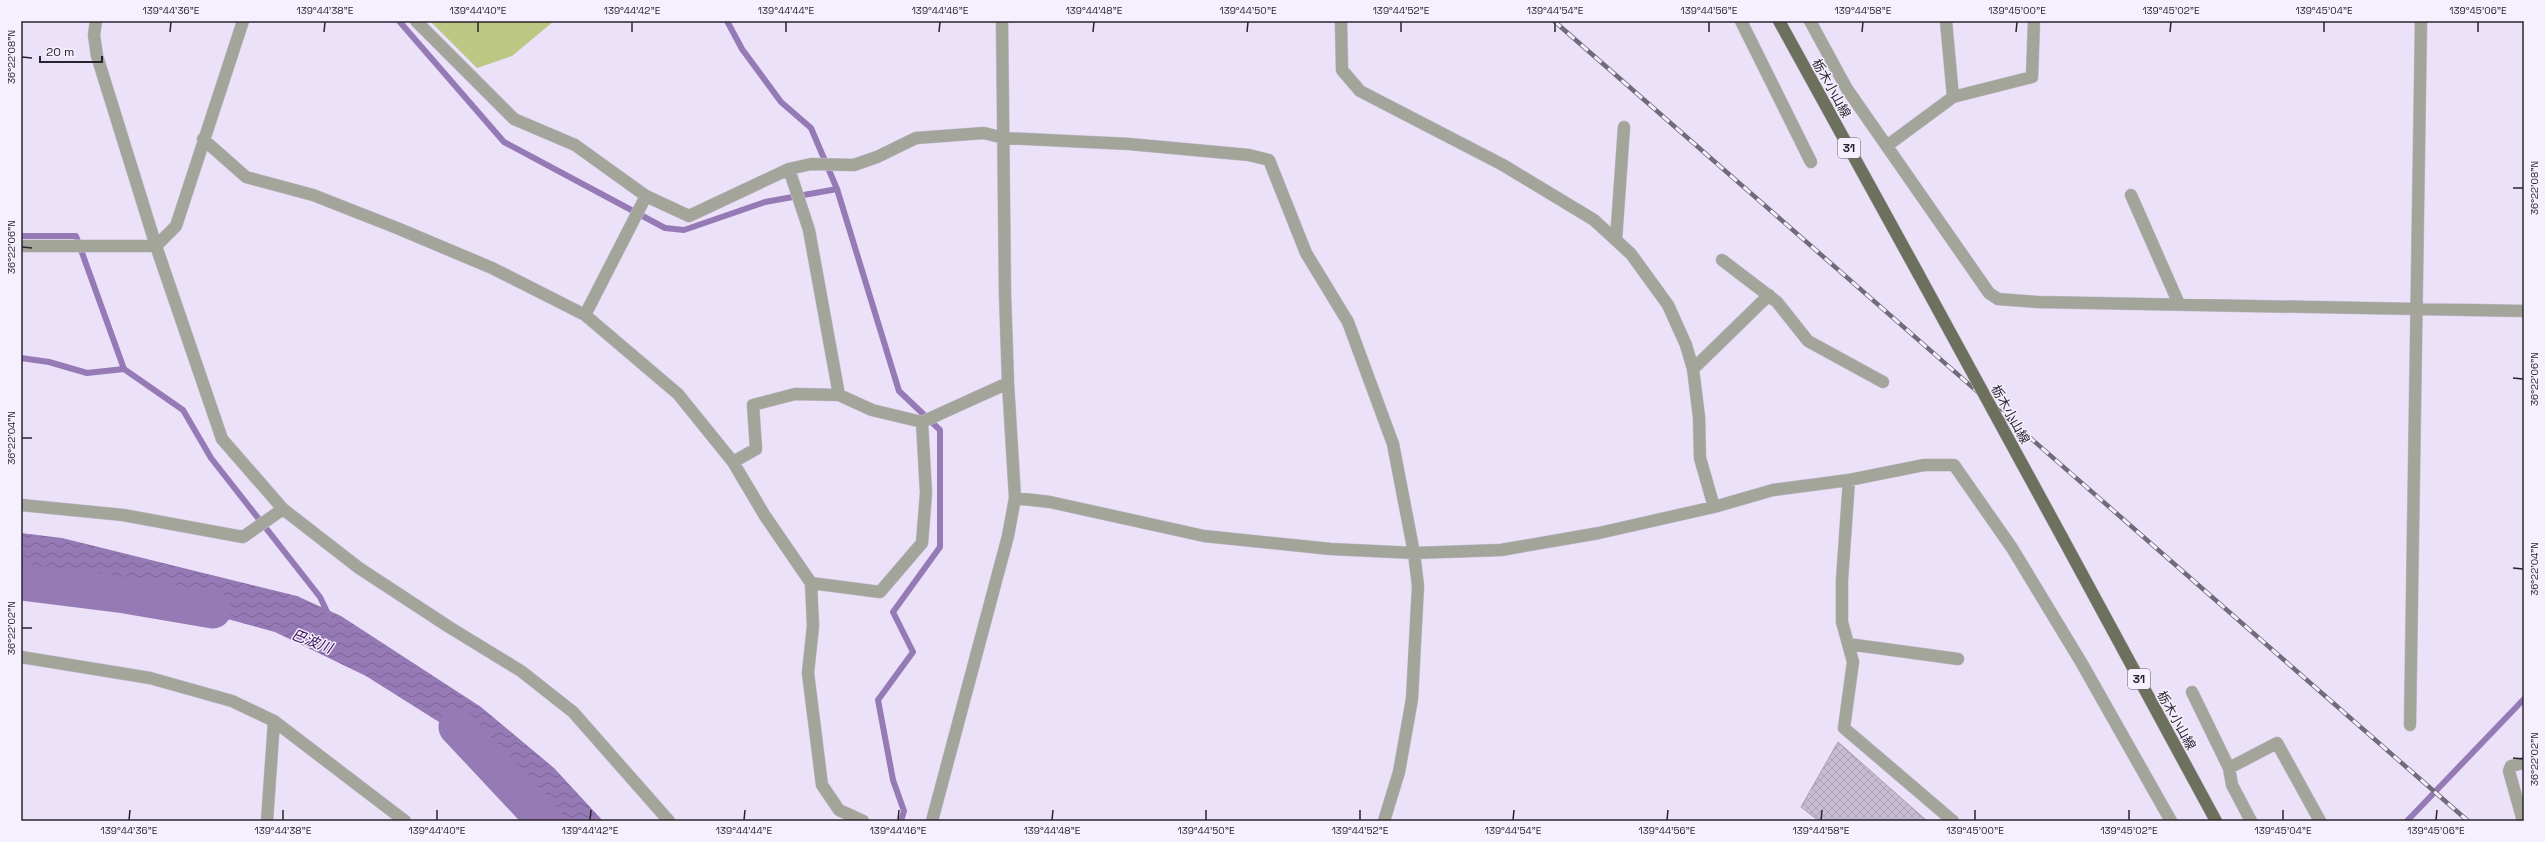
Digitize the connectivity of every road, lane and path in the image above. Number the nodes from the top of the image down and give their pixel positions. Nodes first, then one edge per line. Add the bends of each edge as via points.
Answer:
1 (96, 21) edge
2 (243, 21) edge
3 (416, 21) edge
4 (1002, 21) edge
5 (1341, 21) edge
6 (1741, 21) edge
7 (1779, 21) edge
8 (1810, 21) edge
9 (1946, 21) edge
10 (2034, 21) edge
11 (2421, 21) edge
12 (1953, 97) junction
13 (1624, 128) dead end
14 (1004, 138) junction
15 (203, 139) junction
16 (1888, 145) junction
17 (1811, 162) dead end
18 (789, 169) junction
19 (2131, 195) dead end
20 (646, 196) junction
21 (1616, 240) junction
22 (21, 246) edge
23 (156, 246) junction
24 (1722, 260) dead end
25 (1769, 295) junction
26 (2179, 304) junction
27 (2416, 309) junction
28 (2524, 311) edge
29 (585, 315) junction
30 (1693, 369) junction
31 (1883, 382) dead end
32 (1008, 383) junction
33 (839, 395) junction
34 (922, 422) junction
35 (733, 462) junction
36 (1848, 480) junction
37 (1015, 498) junction
38 (21, 505) edge
39 (1714, 507) junction
40 (283, 509) junction
41 (1414, 553) junction
42 (811, 583) junction
43 (1848, 644) junction
44 (21, 657) edge
45 (1958, 659) dead end
46 (2192, 692) dead end
47 (274, 721) junction
48 (2410, 725) dead end
49 (2524, 763) edge
50 (2229, 768) junction
51 (267, 821) edge
52 (405, 821) edge
53 (669, 821) edge
54 (863, 821) edge
55 (932, 821) edge
56 (1384, 821) edge
57 (1953, 821) edge
58 (2171, 821) edge
59 (2216, 821) edge
60 (2251, 821) edge
61 (2320, 821) edge
62 (2523, 821) edge

1 - 23 street via 94,35 97,56
2 - 15 street
3 - 20 street via 514,119 575,145
4 - 14 street
5 - 21 street via 1342,70 1360,91 1503,165 1594,220
6 - 17 street
7 - 59 main road, 栃木小山線 / 31, bridge
8 - 16 street via 1847,89
9 - 12 street
10 - 12 street via 2032,77
11 - 27 street
12 - 16 street
13 - 21 street
14 - 18 street via 984,133 916,138 854,165 811,164
14 - 32 street
14 - 41 street via 1129,144 1249,155 1269,160 1306,253 1351,329 1393,444
15 - 23 street via 176,226
15 - 29 street via 246,178 313,195 397,228 492,268
16 - 26 street via 1989,293 1998,299
18 - 20 street via 689,216
18 - 33 street via 809,230
19 - 26 street
20 - 29 street
21 - 30 street via 1631,254 1668,305 1686,345
22 - 23 street
23 - 40 street via 222,439
24 - 25 street
25 - 30 street
25 - 31 street via 1808,341
26 - 27 street
27 - 28 street
27 - 48 street
29 - 35 street via 678,394
30 - 39 street via 1699,417 1700,458
32 - 34 street
32 - 37 street
33 - 34 street via 872,410
33 - 35 street via 795,394 753,405 756,449
34 - 42 street via 926,493 922,543 880,592
35 - 42 street via 765,516
36 - 39 street via 1773,490
36 - 43 street via 1842,580 1842,622
36 - 58 street via 1924,465 1954,464 2012,548 2065,635
37 - 41 street via 1050,502 1204,536 1331,549
37 - 55 street via 1008,536
38 - 40 street via 123,515 243,538
39 - 41 street via 1599,533 1501,550
40 - 53 street via 359,568 521,671 573,712
41 - 56 street via 1418,586 1412,699 1399,772
42 - 54 street via 813,626 808,673 822,785 839,810
43 - 45 street
43 - 57 street via 1853,662 1844,728
44 - 47 street via 150,678 232,701
46 - 50 street
47 - 51 street
47 - 52 street
49 - 62 street via 2511,766 2509,771
50 - 60 street via 2232,784
50 - 61 street via 2277,743

